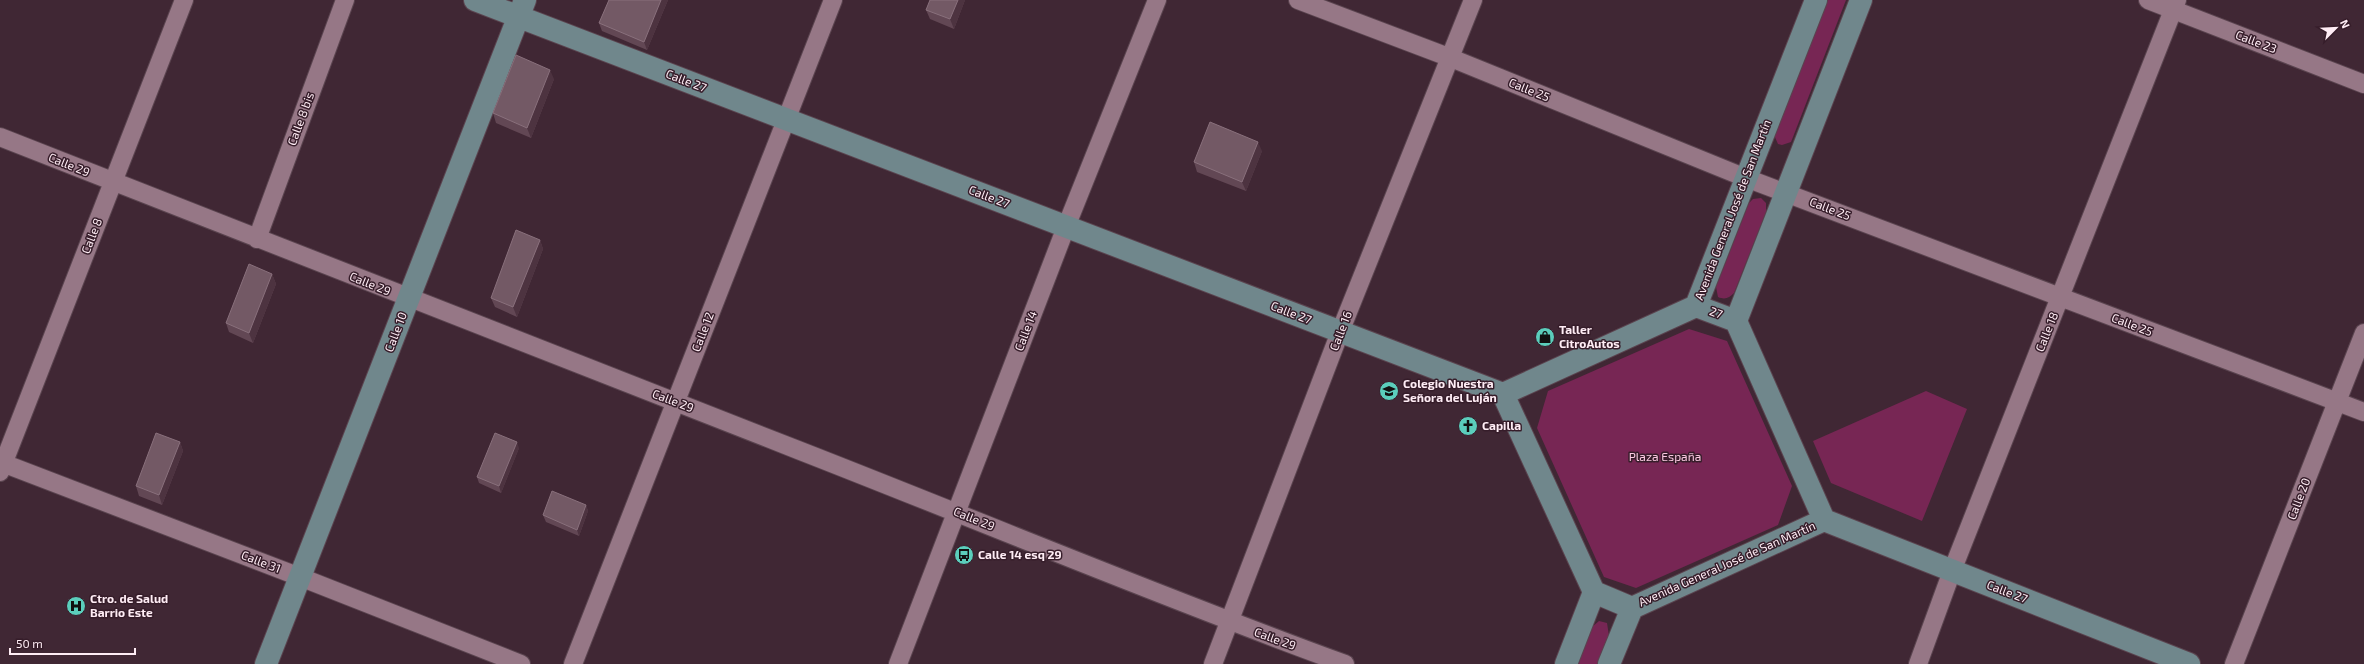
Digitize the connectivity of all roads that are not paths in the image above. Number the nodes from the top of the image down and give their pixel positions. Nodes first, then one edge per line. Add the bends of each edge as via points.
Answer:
1 (184, 0) edge
2 (345, 0) edge
3 (475, 0) edge
4 (833, 0) edge
5 (1157, 0) edge
6 (1298, 0) edge
7 (1474, 0) edge
8 (1816, 0) edge
9 (1861, 0) edge
10 (2148, 0) edge
11 (2175, 5) edge
12 (521, 8) edge
13 (1451, 58) junction
14 (2364, 84) edge
15 (786, 120) junction
16 (0, 137) edge
17 (1746, 178) junction
18 (113, 182) junction
19 (1786, 192) junction
20 (1066, 227) junction
21 (257, 239) junction
22 (2060, 298) junction
23 (408, 299) junction
24 (1696, 306) junction
25 (1736, 321) junction
26 (1340, 332) junction
27 (2364, 333) edge
28 (1502, 394) junction
29 (675, 402) junction
30 (2337, 402) junction
31 (2364, 412) edge
32 (1, 466) edge
33 (955, 512) junction
34 (1824, 520) junction
35 (1952, 571) junction
36 (300, 577) junction
37 (1594, 592) junction
38 (1632, 608) junction
39 (1230, 622) junction
40 (266, 664) edge
41 (521, 664) edge
42 (573, 664) edge
43 (898, 664) edge
44 (1213, 664) edge
45 (1345, 664) edge
46 (1566, 664) edge
47 (1609, 664) edge
48 (1918, 664) edge
49 (2189, 664) edge
50 (2234, 664) edge

1 - 18 street, Calle 8
2 - 21 street, Calle 8 bis
3 - 12 street, Calle 27
4 - 15 street, Calle 12
5 - 20 street, Calle 14
6 - 13 street, Calle 25
7 - 13 street, Calle 16
8 - 17 street, Avenida General José de San Martín
9 - 19 street
10 - 11 street, Calle 23
11 - 14 street, Calle 23
11 - 22 street, Calle 18
12 - 15 street, Calle 27
12 - 23 street, Calle 10
13 - 17 street, Calle 25
13 - 26 street, Calle 16
15 - 20 street, Calle 27
15 - 29 street, Calle 12
16 - 18 street, Calle 29
17 - 19 street, Calle 25
17 - 24 street, Avenida General José de San Martín
18 - 21 street, Calle 29
18 - 32 street, Calle 8
19 - 22 street, Calle 25
19 - 25 street
20 - 26 street, Calle 27
20 - 33 street, Calle 14
21 - 23 street, Calle 29
22 - 30 street, Calle 25
22 - 35 street, Calle 18
23 - 29 street, Calle 29
23 - 36 street, Calle 10
24 - 25 street, 27
24 - 28 street, Avenida General José de San Martín
25 - 34 street, Avenida General José de San Martín
26 - 28 street, Calle 27
26 - 39 street, Calle 16
27 - 30 street, Calle 20
28 - 37 street
29 - 33 street, Calle 29
29 - 42 street, Calle 12
30 - 31 street, Calle 25
30 - 50 street, Calle 20
32 - 36 street, Calle 31
33 - 39 street, Calle 29
33 - 43 street, Calle 14
34 - 35 street, Calle 27
34 - 38 street, Avenida General José de San Martín
35 - 48 street, Calle 18
35 - 49 street, Calle 27
36 - 40 street, Calle 10
36 - 41 street, Calle 31
37 - 38 street
37 - 46 street
38 - 47 street, Avenida General José de San Martín
39 - 44 street, Calle 16
39 - 45 street, Calle 29

